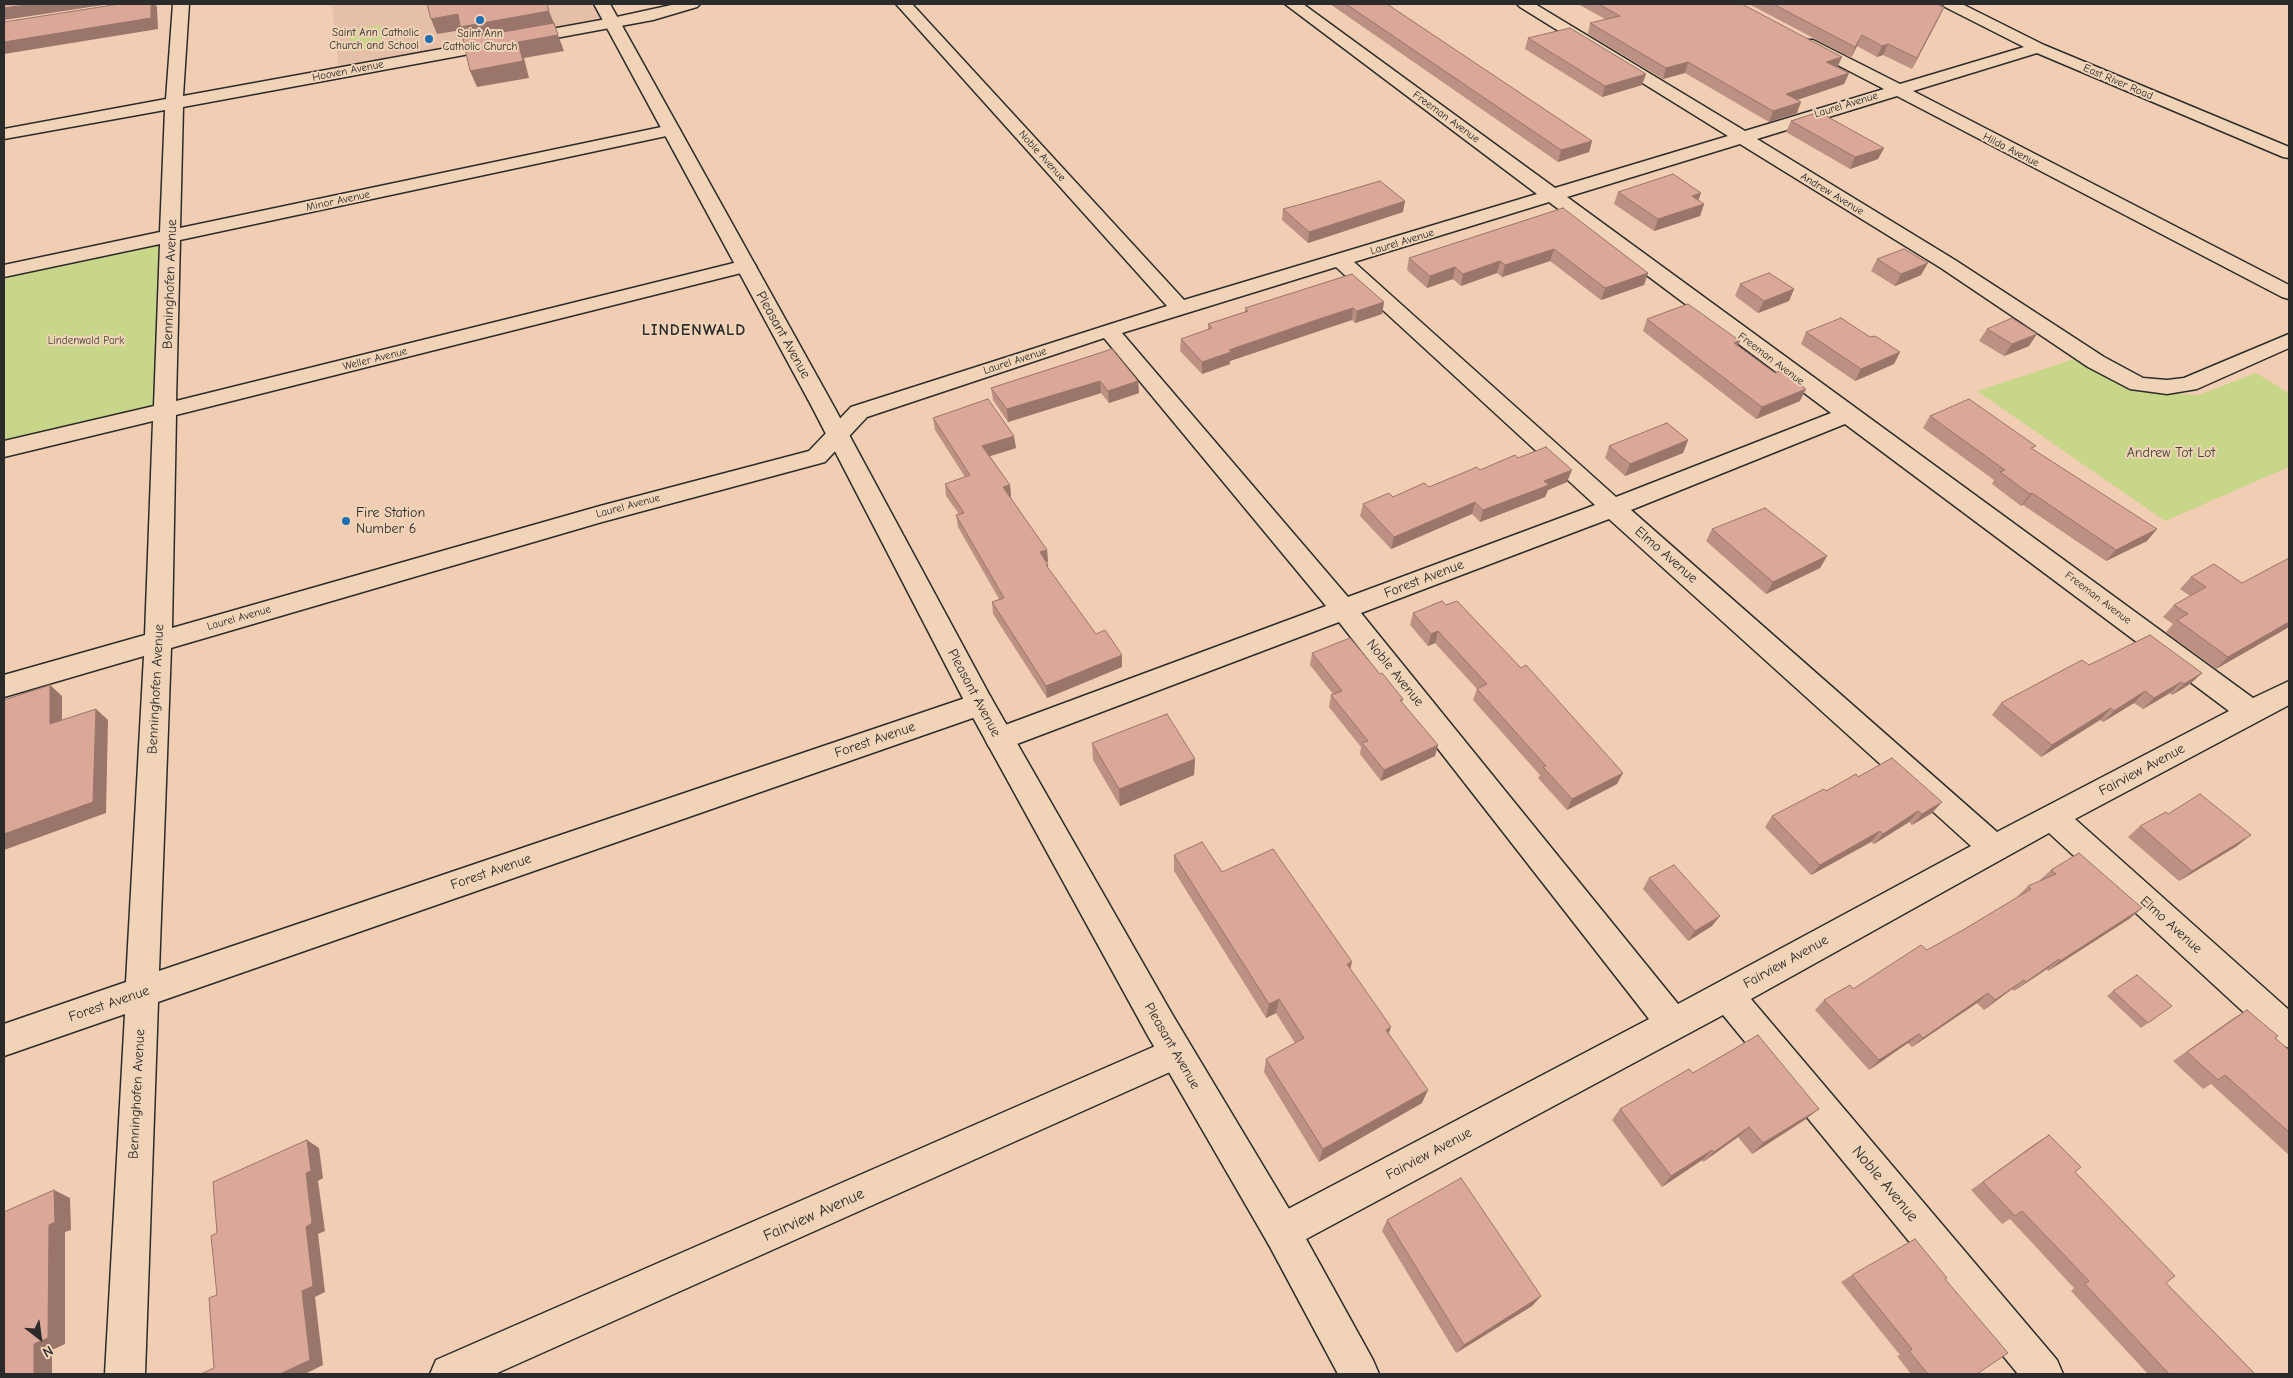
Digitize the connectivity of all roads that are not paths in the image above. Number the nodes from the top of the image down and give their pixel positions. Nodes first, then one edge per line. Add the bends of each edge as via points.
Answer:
1 (181, 4) edge
2 (692, 4) edge
3 (904, 4) edge
4 (1293, 4) edge
5 (1526, 4) edge
6 (1950, 4) edge
7 (607, 14) edge
8 (1793, 36) edge
9 (2038, 48) junction
10 (1894, 90) junction
11 (174, 102) junction
12 (671, 130) junction
13 (4, 134) edge
14 (1740, 137) junction
15 (2289, 153) edge
16 (1553, 196) junction
17 (172, 236) junction
18 (1340, 260) junction
19 (746, 266) junction
20 (4, 271) edge
21 (2289, 293) edge
22 (1181, 308) junction
23 (1108, 330) junction
24 (2289, 340) edge
25 (165, 411) junction
26 (1847, 415) junction
27 (836, 436) junction
28 (4, 449) edge
29 (1613, 508) junction
30 (1344, 610) junction
31 (158, 642) junction
32 (4, 686) edge
33 (2289, 692) edge
34 (980, 704) junction
35 (2251, 712) junction
36 (999, 739) junction
37 (2053, 818) junction
38 (1994, 848) junction
39 (142, 992) junction
40 (1727, 995) junction
41 (1673, 1023) junction
42 (2289, 1032) edge
43 (4, 1040) edge
44 (1176, 1053) junction
45 (1282, 1232) junction
46 (125, 1374) edge
47 (450, 1374) edge
48 (1359, 1374) edge
49 (2043, 1374) edge

1 - 11 street, Benninghofen Avenue
2 - 7 street, Hooven Avenue via 653,15
3 - 22 street, Noble Avenue
4 - 16 street, Freeman Avenue
5 - 14 street, Andrew Avenue
6 - 9 street, East River Road
7 - 11 street, Hooven Avenue
7 - 12 street, Pleasant Avenue
8 - 10 street, Hilda Avenue
9 - 10 street, Laurel Avenue
9 - 15 street, East River Road
10 - 14 street, Laurel Avenue
10 - 21 street, Hilda Avenue
11 - 13 street, Hooven Avenue
11 - 17 street, Benninghofen Avenue
12 - 17 street, Minor Avenue
12 - 19 street, Pleasant Avenue
14 - 16 street, Laurel Avenue
14 - 24 street, Andrew Avenue via 1948,264 2096,362 2138,384 2167,387 2188,384
16 - 18 street, Laurel Avenue
16 - 26 street, Freeman Avenue
17 - 20 street, Minor Avenue
17 - 25 street, Benninghofen Avenue
18 - 22 street, Laurel Avenue
18 - 29 street, Elmo Avenue
19 - 25 street, Weller Avenue
19 - 27 street, Pleasant Avenue
22 - 23 street, Laurel Avenue
23 - 27 street, Laurel Avenue via 859,412
23 - 30 street, Noble Avenue
25 - 28 street, Weller Avenue
25 - 31 street, Benninghofen Avenue
26 - 29 street, Forest Avenue
26 - 35 street, Freeman Avenue
27 - 31 street, Laurel Avenue via 817,456 600,514
27 - 34 street, Pleasant Avenue
29 - 30 street, Forest Avenue
29 - 38 street, Elmo Avenue
30 - 36 street, Forest Avenue
30 - 41 street, Noble Avenue
31 - 32 street, Laurel Avenue
31 - 39 street, Benninghofen Avenue
33 - 35 street, Fairview Avenue
34 - 36 street, Pleasant Avenue
34 - 39 street, Forest Avenue
35 - 37 street, Fairview Avenue
36 - 44 street, Pleasant Avenue
37 - 38 street, Fairview Avenue
37 - 42 street, Elmo Avenue
38 - 40 street, Fairview Avenue
39 - 43 street, Forest Avenue
39 - 46 street, Benninghofen Avenue
40 - 41 street, Fairview Avenue
40 - 49 street, Noble Avenue
41 - 45 street, Fairview Avenue
44 - 45 street, Pleasant Avenue
44 - 47 street, Fairview Avenue
45 - 48 street, Pleasant Avenue

